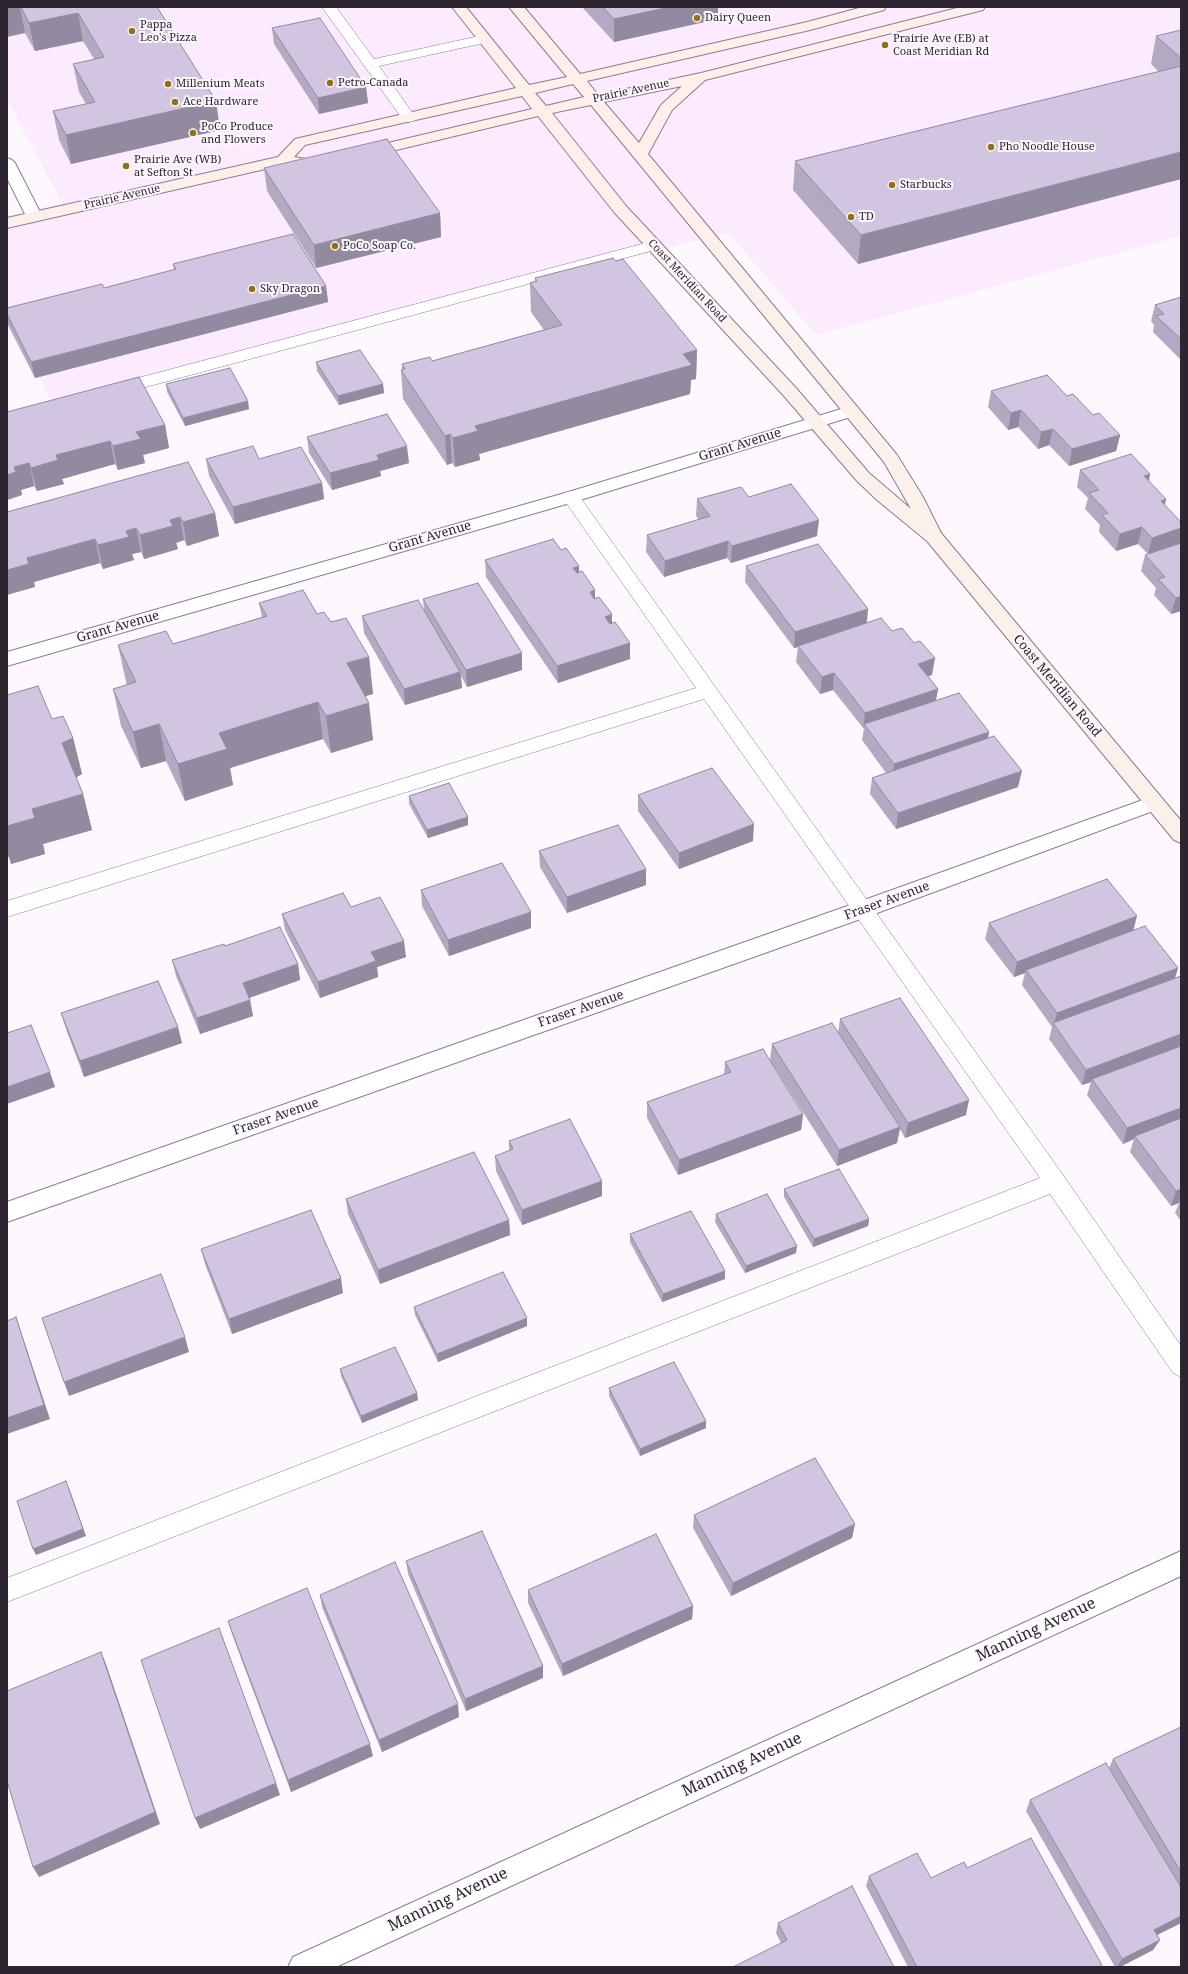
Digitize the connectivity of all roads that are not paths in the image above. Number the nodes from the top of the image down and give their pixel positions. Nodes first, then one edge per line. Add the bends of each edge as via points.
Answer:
1 (329, 7) edge
2 (459, 7) edge
3 (516, 7) edge
4 (879, 7) edge
5 (978, 7) edge
6 (484, 39) junction
7 (370, 64) junction
8 (702, 77) junction
9 (577, 80) junction
10 (527, 92) junction
11 (593, 99) junction
12 (542, 111) junction
13 (409, 118) junction
14 (640, 154) junction
15 (283, 160) junction
16 (7, 162) edge
17 (34, 216) junction
18 (7, 223) edge
19 (654, 246) junction
20 (100, 394) edge
21 (851, 411) junction
22 (815, 422) junction
23 (571, 497) junction
24 (934, 538) junction
25 (7, 659) edge
26 (707, 691) junction
27 (1154, 803) junction
28 (1181, 835) edge
29 (7, 909) edge
30 (861, 910) junction
31 (1055, 1182) junction
32 (7, 1212) edge
33 (1181, 1366) edge
34 (1181, 1563) edge
35 (7, 1590) edge
36 (303, 1967) edge

1 - 7 lane
2 - 6 main road, Coast Meridian Road
3 - 9 main road, Coast Meridian Road
4 - 9 main road, Prairie Avenue via 810,26
5 - 8 main road, Prairie Avenue
6 - 7 lane
6 - 10 main road, Coast Meridian Road
7 - 13 lane
8 - 11 main road, Prairie Avenue
8 - 14 main road via 666,108
9 - 10 main road, Prairie Avenue
9 - 11 main road, Coast Meridian Road
10 - 12 main road, Coast Meridian Road
10 - 13 main road, Prairie Avenue
11 - 12 main road, Prairie Avenue
11 - 14 main road, Coast Meridian Road
12 - 15 main road, Prairie Avenue via 313,164
12 - 19 main road, Coast Meridian Road via 595,179
13 - 15 main road, Prairie Avenue via 300,142
14 - 21 main road, Coast Meridian Road
15 - 17 main road, Prairie Avenue
16 - 17 street
17 - 18 main road, Prairie Avenue
19 - 20 lane
19 - 22 main road, Coast Meridian Road
21 - 22 street, Grant Avenue
21 - 24 main road, Coast Meridian Road via 891,460 914,497
22 - 23 street, Grant Avenue
22 - 24 main road, Coast Meridian Road via 863,477
23 - 25 street, Grant Avenue
23 - 26 lane
24 - 27 main road, Coast Meridian Road
26 - 29 lane
26 - 30 lane
27 - 28 main road, Coast Meridian Road
27 - 30 street, Fraser Avenue
30 - 31 lane
30 - 32 street, Fraser Avenue
31 - 33 lane
31 - 35 lane
34 - 36 street, Manning Avenue

